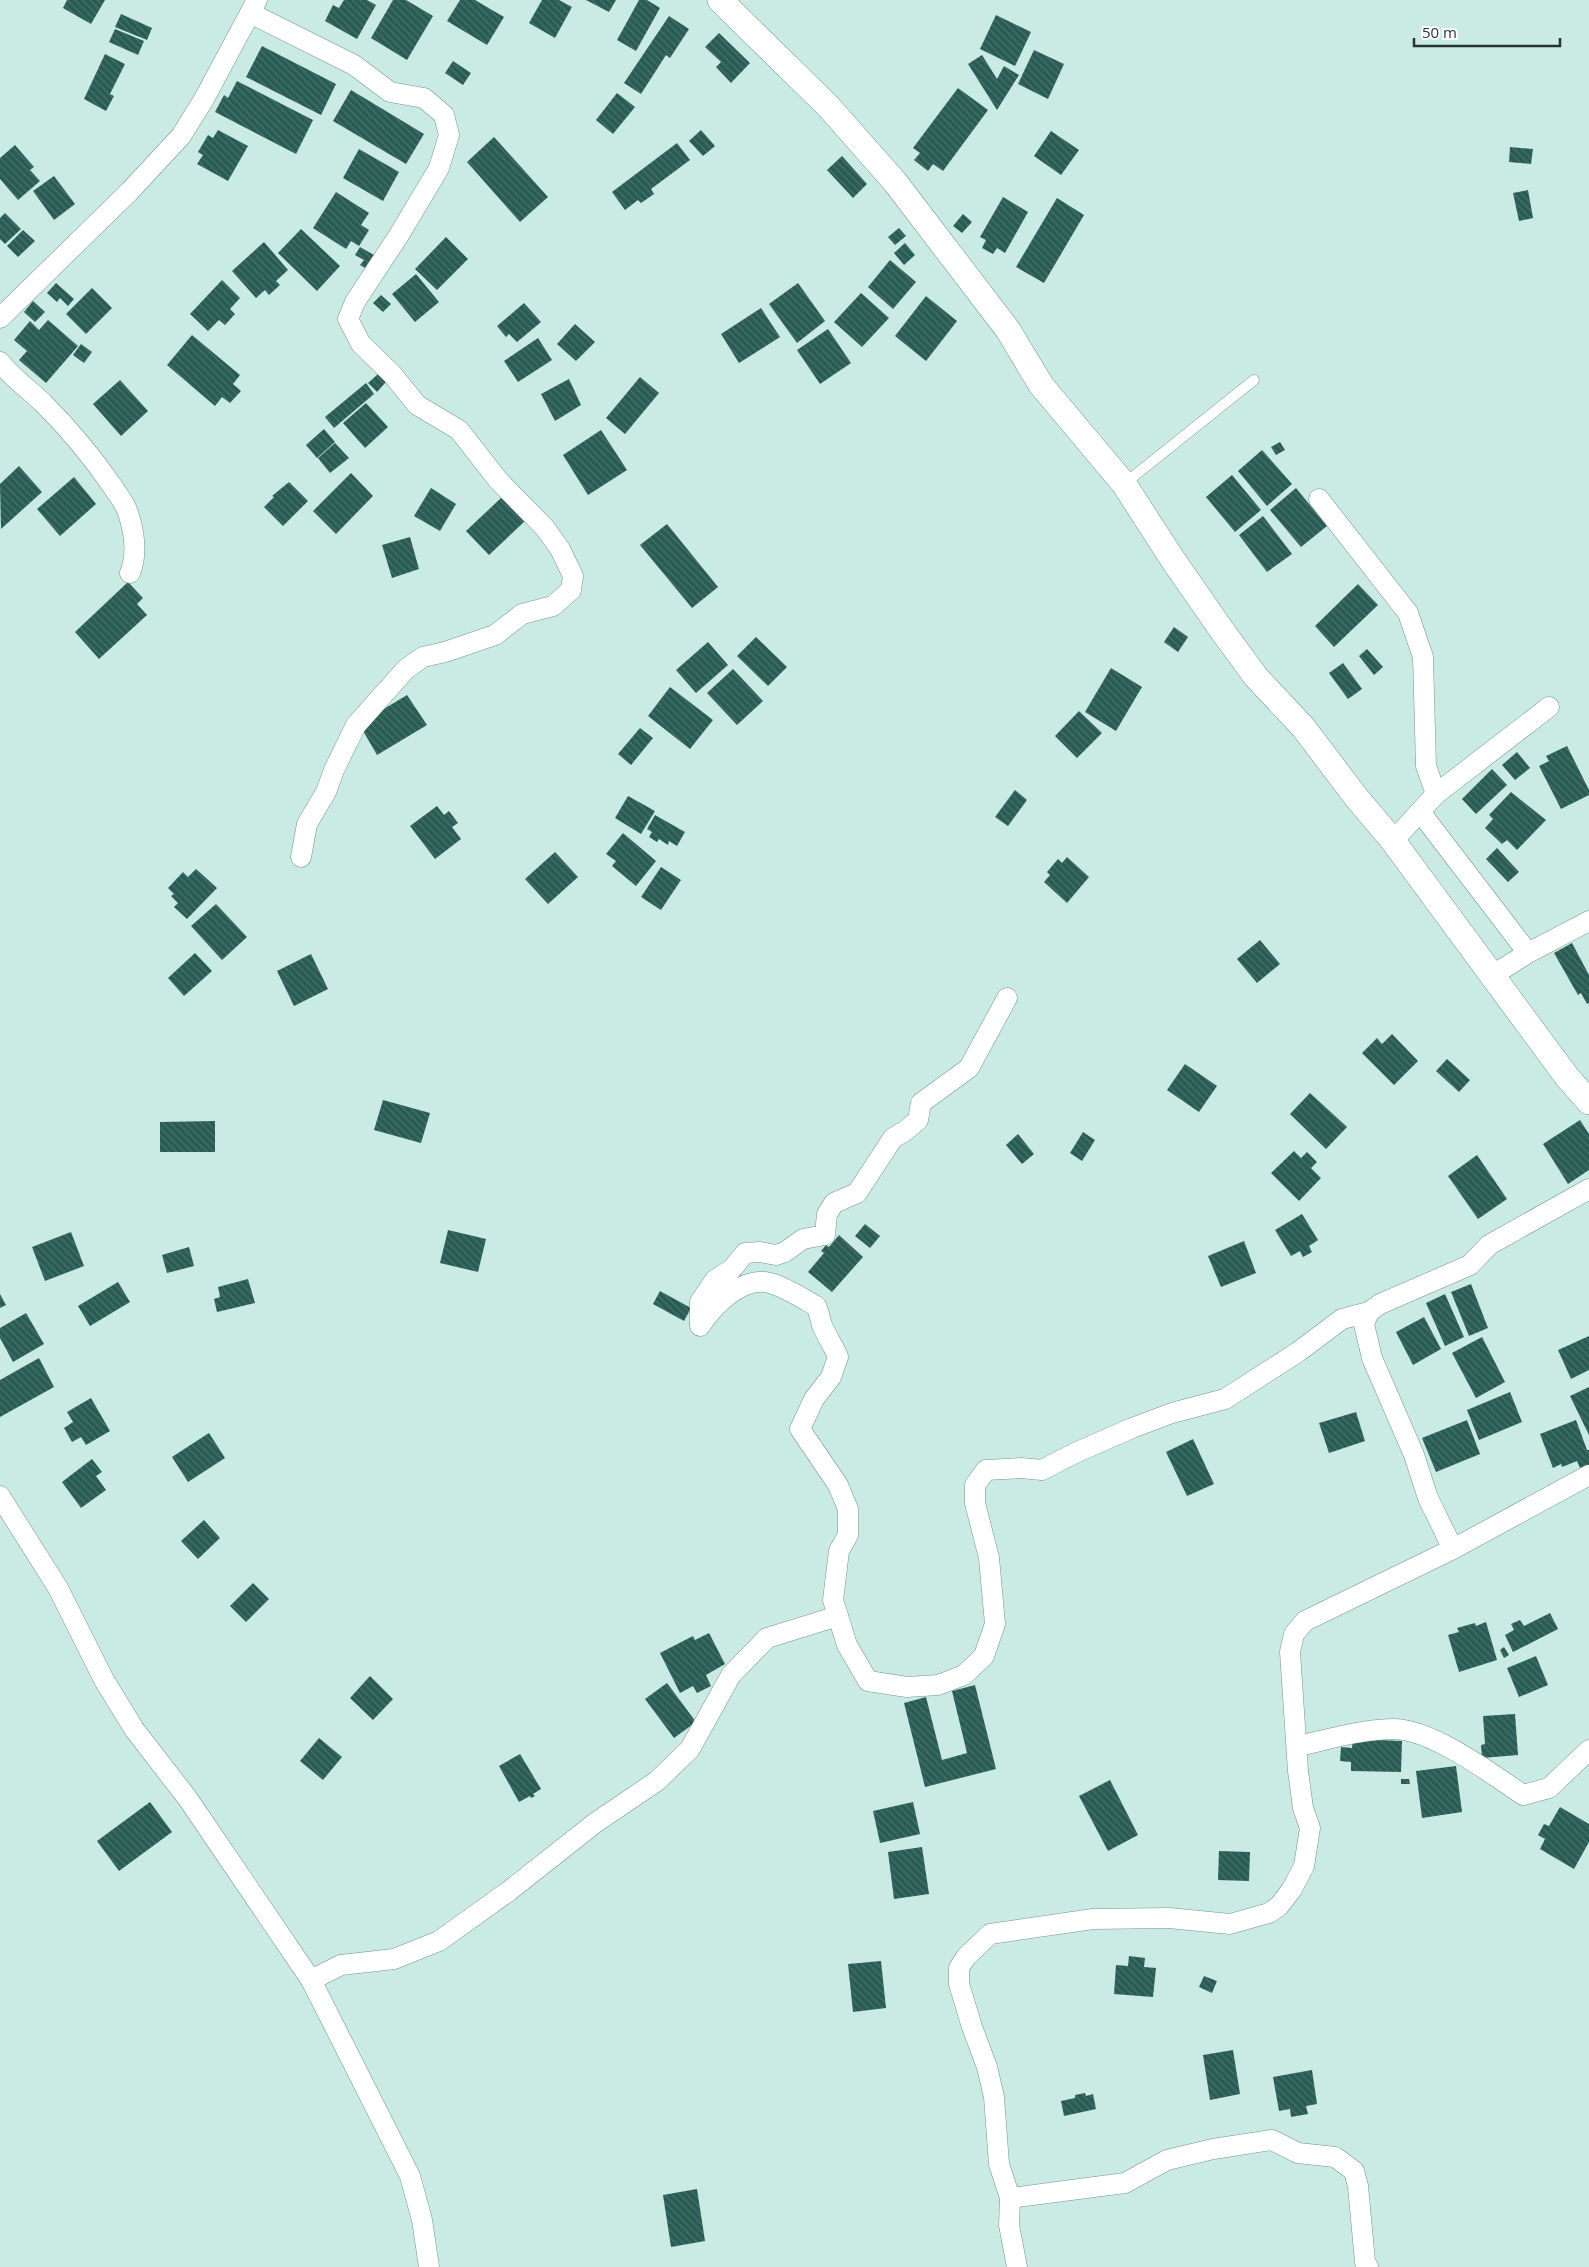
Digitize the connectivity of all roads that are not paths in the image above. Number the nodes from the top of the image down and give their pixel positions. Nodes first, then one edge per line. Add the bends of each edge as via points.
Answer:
1 (720, 0) edge
2 (253, 6) edge
3 (0, 318) edge
4 (0, 362) edge
5 (1254, 380) dead end
6 (1124, 484) junction
7 (1319, 499) dead end
8 (130, 573) dead end
9 (1549, 707) dead end
10 (1436, 794) junction
11 (1420, 813) junction
12 (1393, 841) junction
13 (301, 857) dead end
14 (1589, 921) edge
15 (1528, 953) junction
16 (1493, 975) junction
17 (1007, 998) dead end
18 (1589, 1102) edge
19 (1589, 1189) edge
20 (1369, 1312) junction
21 (1589, 1475) edge
22 (0, 1496) edge
23 (1454, 1549) junction
24 (838, 1616) junction
25 (1298, 1746) junction
26 (1589, 1750) edge
27 (311, 1980) junction
28 (1010, 2198) junction
29 (429, 2267) edge
30 (1017, 2267) edge
31 (1368, 2267) edge

1 - 6 street via 828,106 895,182 1008,330 1041,385
2 - 3 street via 181,136 129,192
2 - 13 street via 354,65 390,92 424,98 444,115 449,135 439,168 355,302 348,319 361,344 392,374 417,405 459,430 498,480 545,528 573,576 571,590 554,606 522,614 495,635 423,657 406,669 356,726 326,792 307,824
4 - 8 street via 97,463 127,510 135,539 134,564
5 - 6 lane
6 - 12 street via 1228,640 1256,677 1303,727
7 - 10 street via 1408,613 1423,657 1426,766
9 - 10 street
10 - 11 street
11 - 12 street
11 - 15 street
12 - 16 street
14 - 15 street
15 - 16 street
16 - 18 street
17 - 24 street via 969,1068 921,1103 918,1120 892,1138 858,1193 834,1203 827,1214 825,1235 803,1239 776,1255 745,1253 732,1269 715,1280 700,1302 700,1326 708,1314 737,1289 769,1282 816,1306 830,1337 838,1358 831,1377 814,1400 800,1428 838,1485 848,1509 848,1535 840,1551 833,1600
19 - 20 street via 1490,1245 1470,1265 1380,1304
20 - 23 street via 1364,1324 1372,1358 1414,1455 1428,1498
20 - 24 street via 1342,1319 1225,1399 1132,1428 1042,1470 986,1470 975,1485 975,1503 989,1558 995,1624 984,1656 964,1675 938,1686 907,1687 868,1681 847,1645
21 - 23 street
22 - 27 street via 58,1588 104,1680 134,1729 188,1799
23 - 25 street via 1305,1621 1294,1634 1290,1652
24 - 27 street via 767,1638 731,1674 690,1749 657,1781 595,1823 439,1941 394,1959 341,1965
25 - 26 street via 1364,1731 1397,1729 1427,1736 1523,1795 1549,1788
25 - 28 street via 1303,1808 1310,1828 1304,1866 1284,1900 1269,1913 1230,1924 1169,1918 1093,1919 990,1934 966,1957 959,1968 959,1984 987,2067 994,2097 999,2164
27 - 29 street via 410,2176 422,2220
28 - 30 street via 1009,2226
28 - 31 street via 1125,2183 1167,2160 1272,2140 1298,2154 1335,2157 1354,2171

